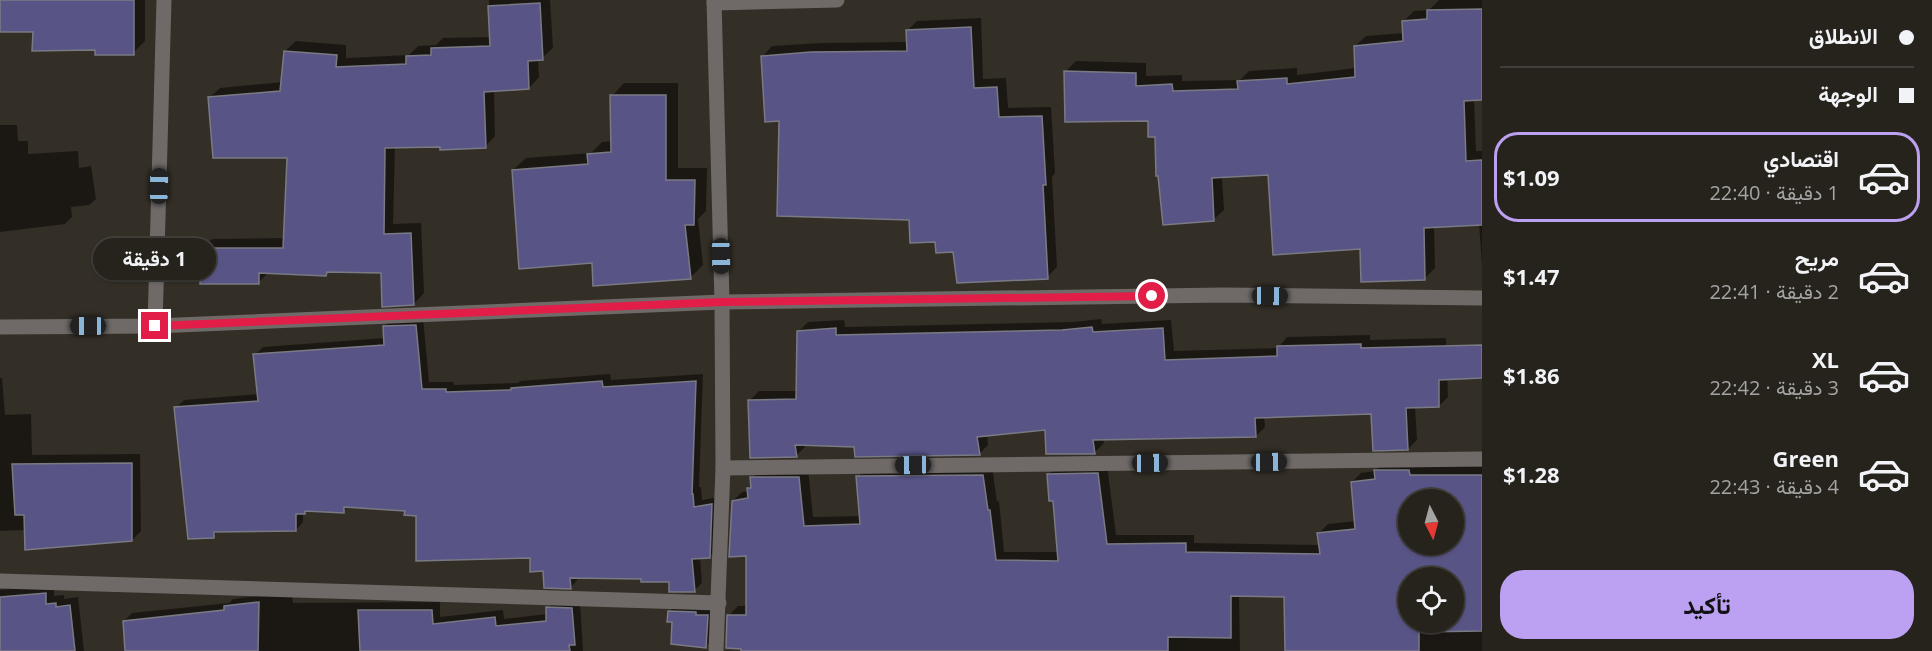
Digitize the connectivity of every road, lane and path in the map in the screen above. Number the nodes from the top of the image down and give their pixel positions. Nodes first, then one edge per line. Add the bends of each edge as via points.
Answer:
1 (164, 0) edge
2 (837, 0) edge
3 (714, 1) edge
4 (1482, 298) edge
5 (722, 302) junction
6 (155, 326) junction
7 (0, 327) edge
8 (1482, 459) edge
9 (723, 468) junction
10 (0, 581) edge
11 (719, 603) junction
12 (716, 651) edge

1 - 6 street
2 - 3 street
3 - 5 street
4 - 5 street via 1223,295
5 - 6 street
5 - 9 street
6 - 7 street
8 - 9 street
9 - 11 street
10 - 11 street
11 - 12 street

